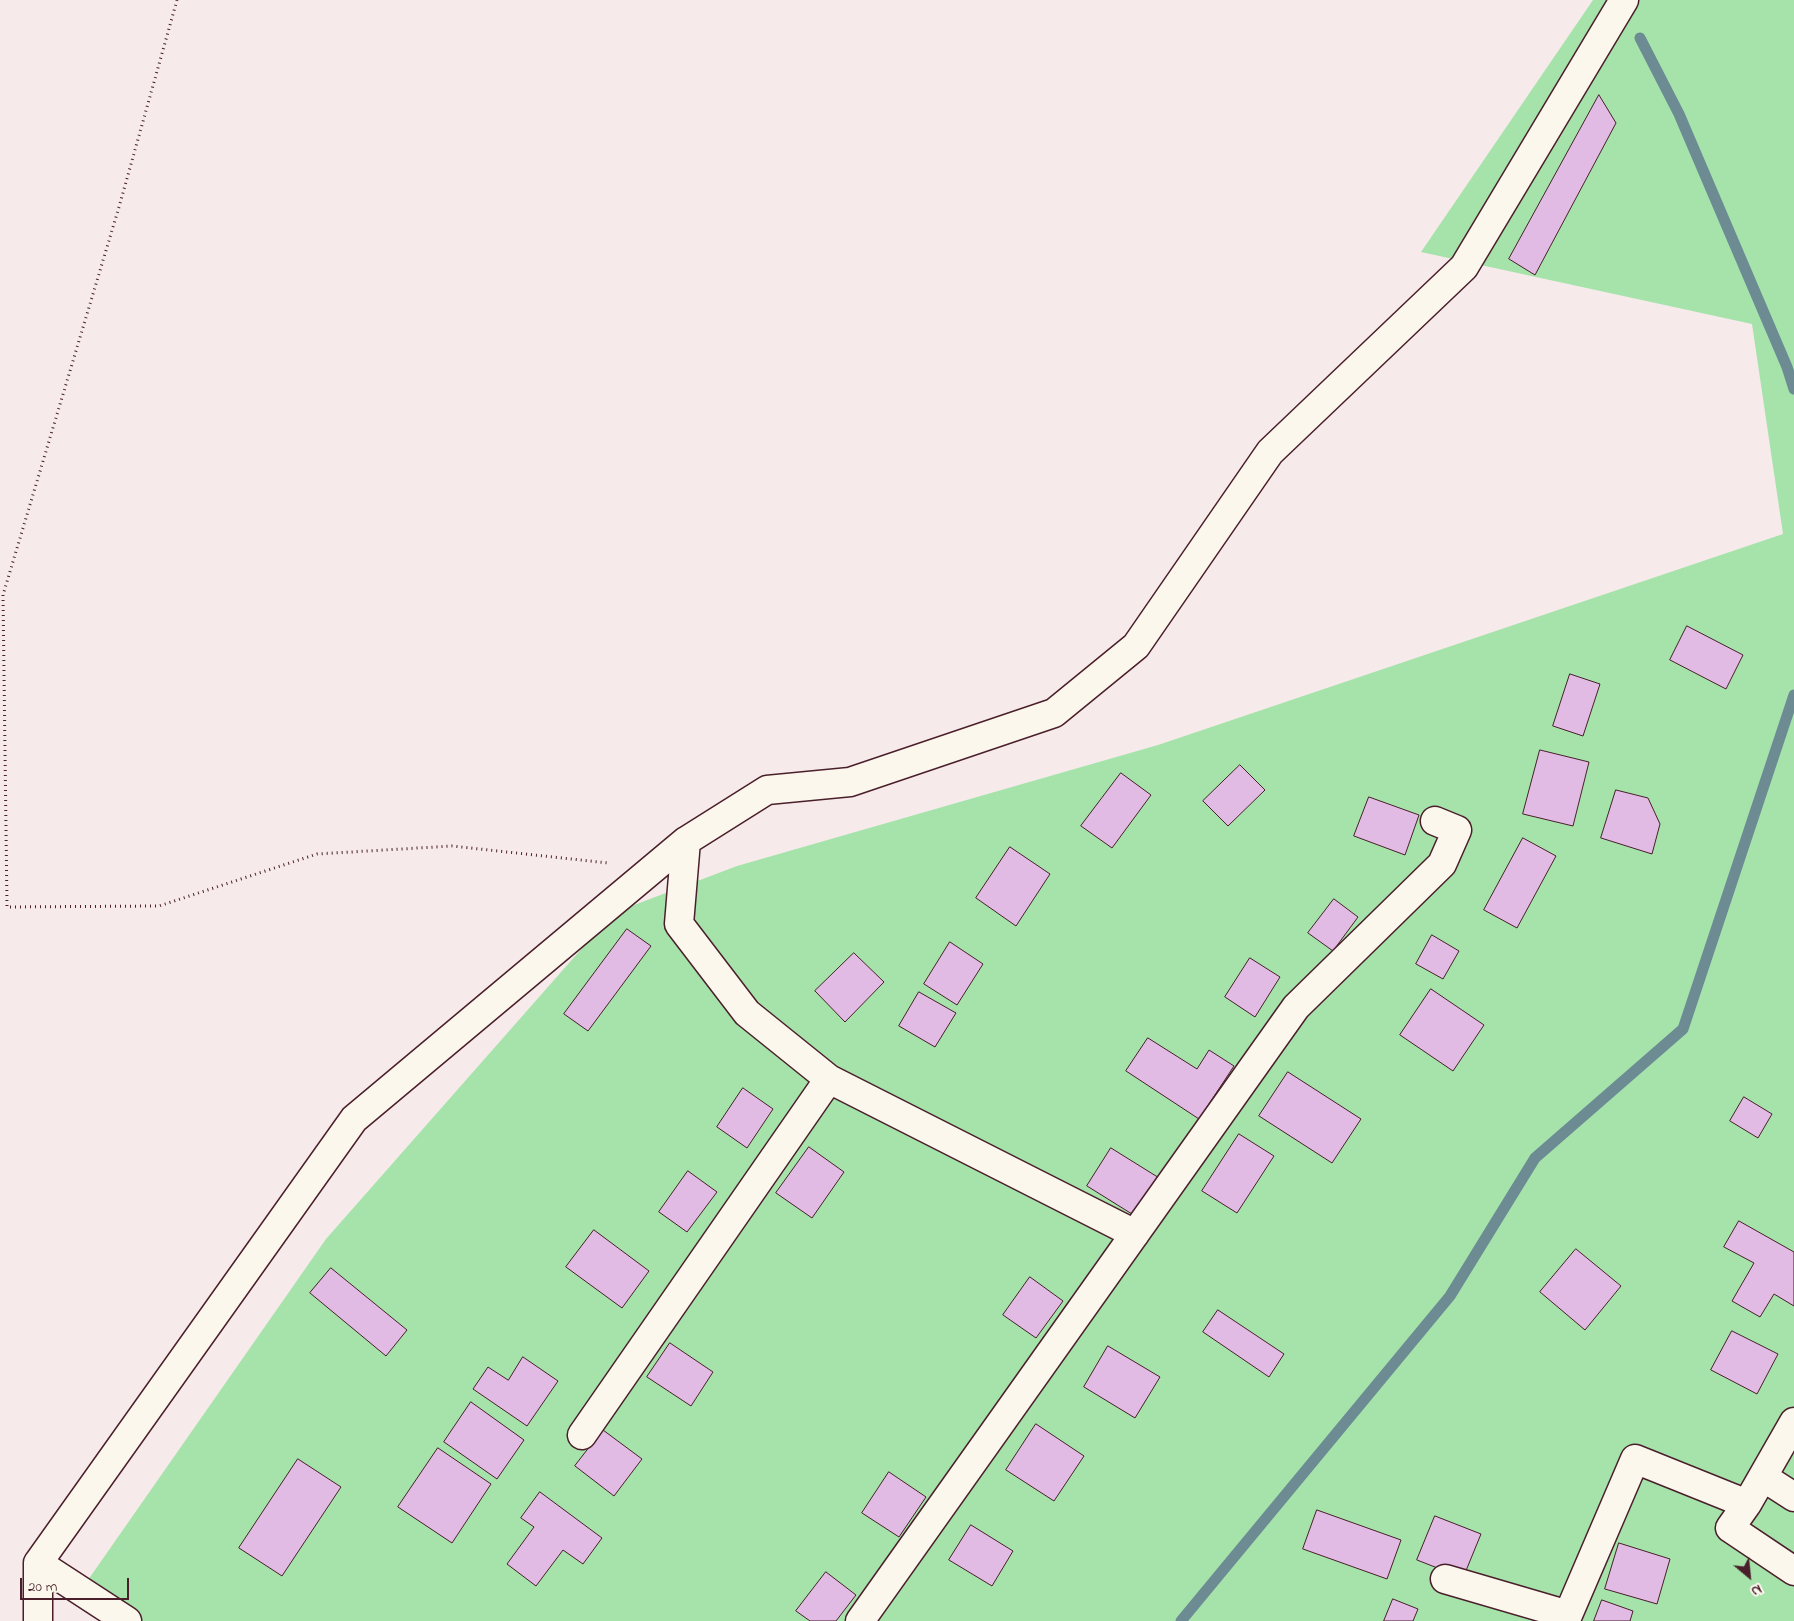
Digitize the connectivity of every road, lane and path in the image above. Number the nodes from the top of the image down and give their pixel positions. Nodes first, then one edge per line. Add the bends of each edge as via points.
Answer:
1 (177, 0) edge
2 (1624, 0) edge
3 (1435, 820) dead end
4 (686, 841) junction
5 (653, 868) junction
6 (829, 1079) junction
7 (1135, 1234) junction
8 (1794, 1422) edge
9 (582, 1436) dead end
10 (1763, 1477) junction
11 (1794, 1497) edge
12 (1747, 1504) junction
13 (38, 1564) junction
14 (1794, 1571) edge
15 (1446, 1579) dead end
16 (38, 1621) edge
17 (127, 1621) edge
18 (860, 1621) edge

1 - 5 path via 3,595 7,907 159,906 327,853 452,846
2 - 4 street via 1464,267 1270,452 1136,646 1054,713 850,782 768,790
3 - 7 street via 1457,830 1442,864 1296,1007
4 - 5 street
4 - 6 street via 679,924 747,1012
5 - 13 street via 354,1119
6 - 7 street
6 - 9 street
7 - 18 street
8 - 10 street
10 - 11 street
10 - 12 street
12 - 14 street via 1730,1528
12 - 15 street via 1635,1459 1568,1615
13 - 16 street
13 - 17 street

